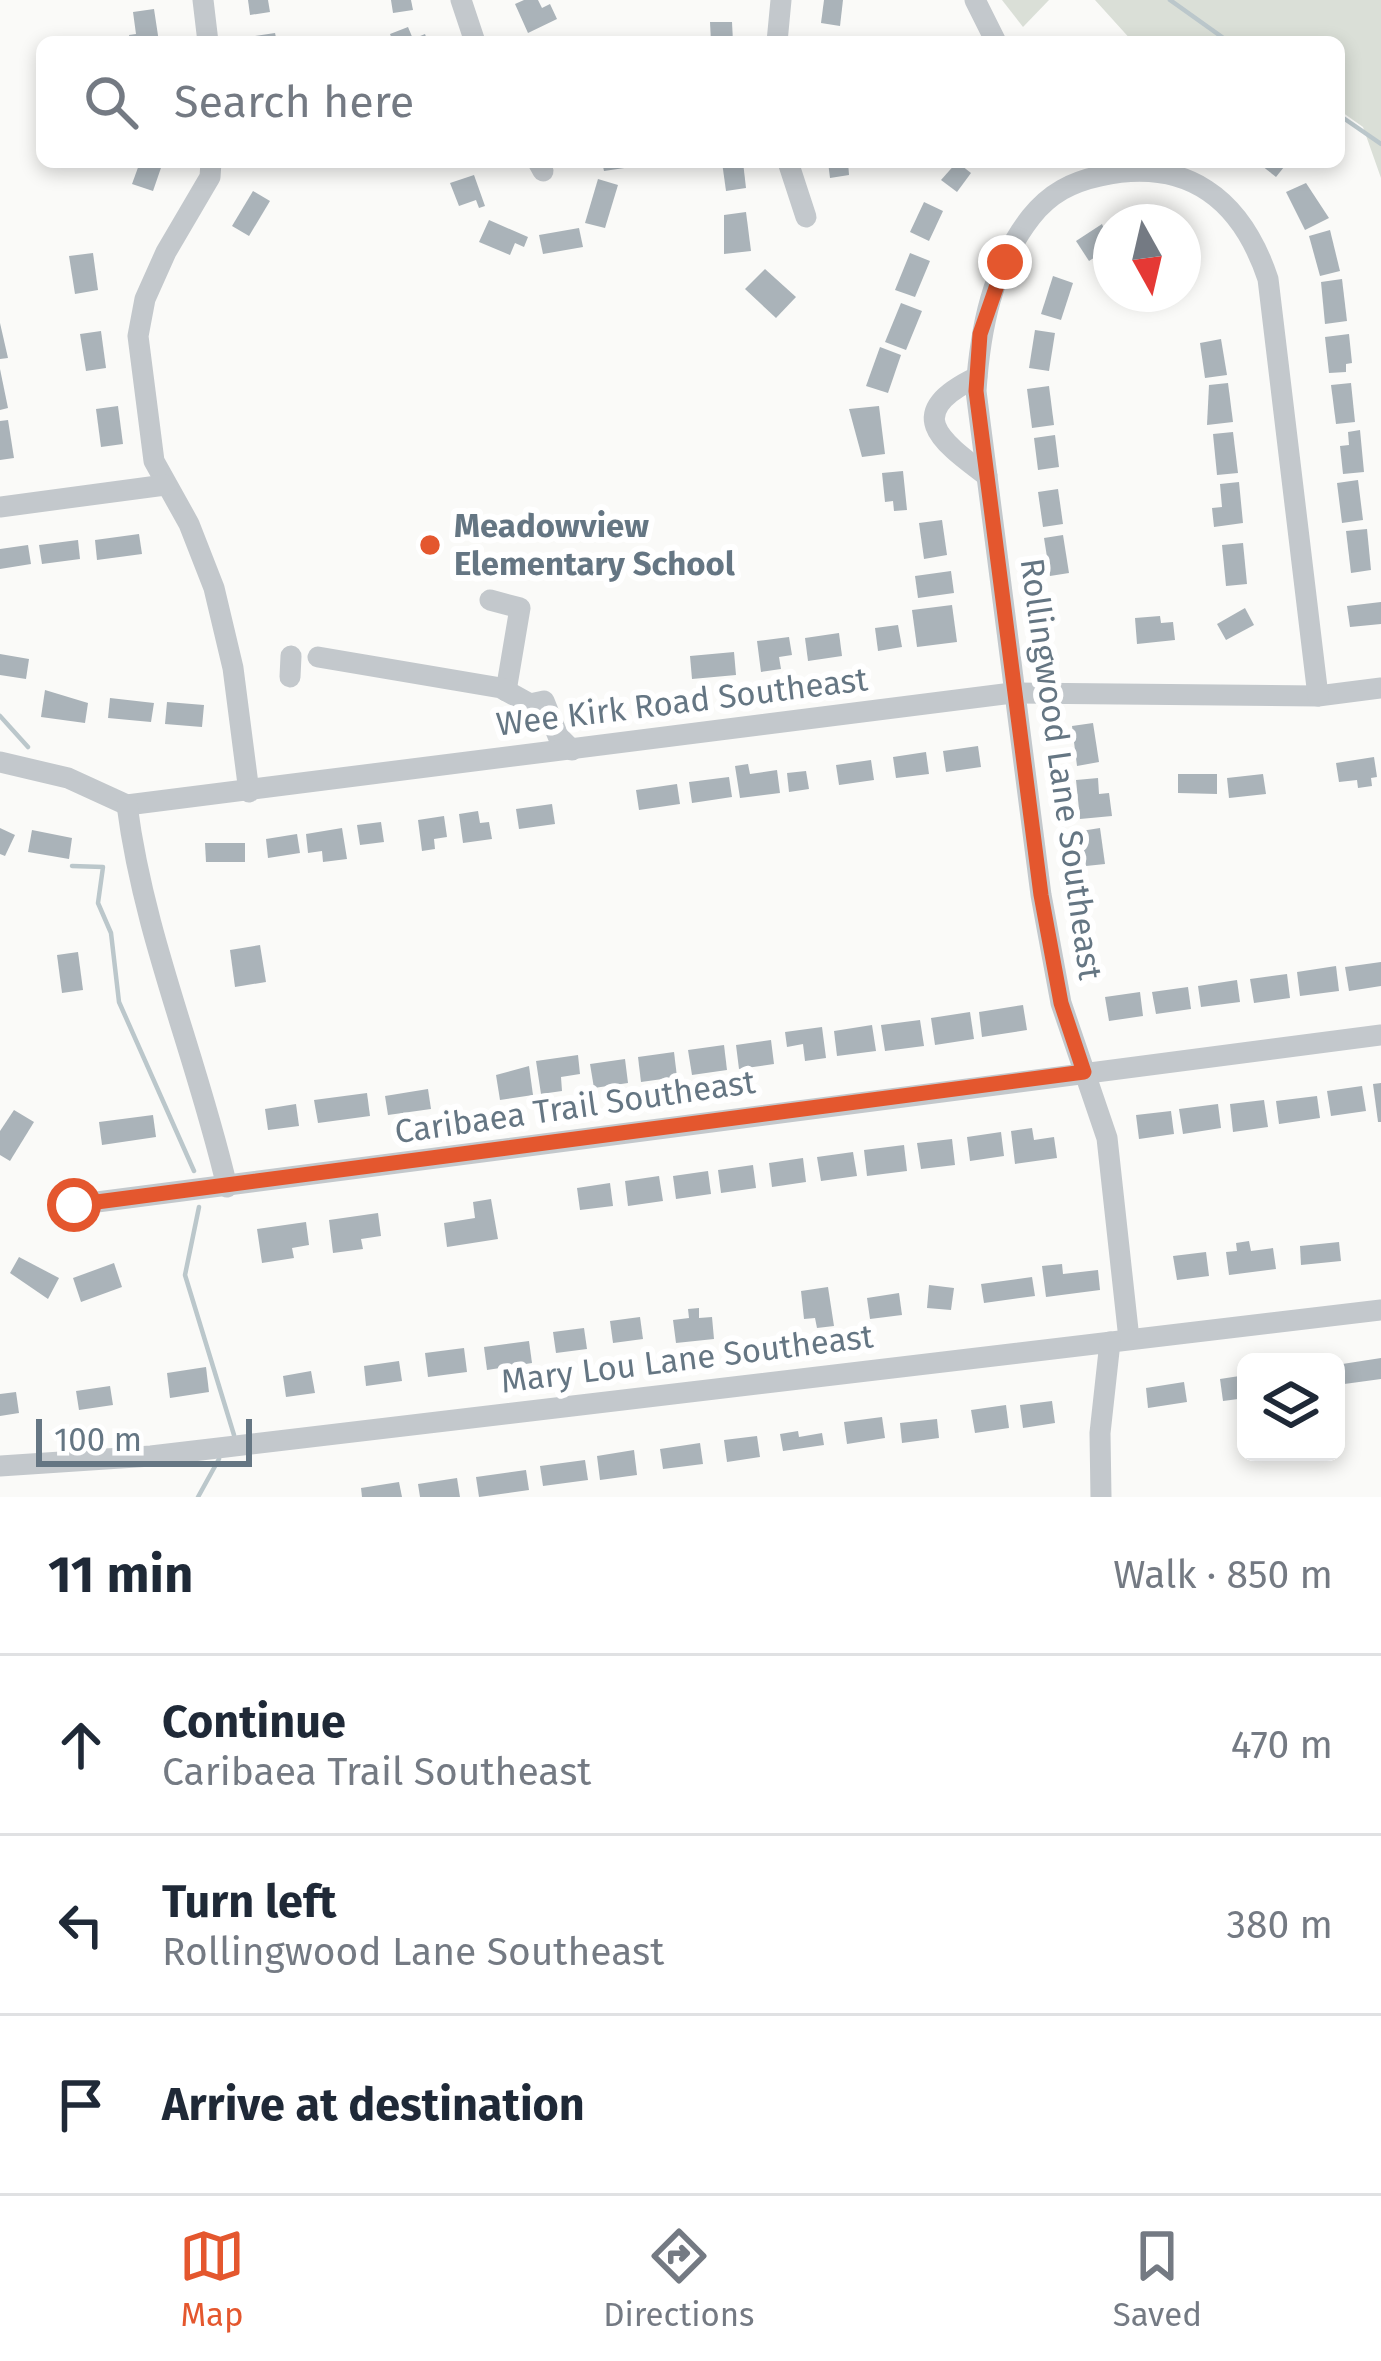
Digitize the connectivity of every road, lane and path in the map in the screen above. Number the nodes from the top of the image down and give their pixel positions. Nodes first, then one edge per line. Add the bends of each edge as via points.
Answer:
1 (203, 0) edge
2 (461, 0) edge
3 (781, 0) edge
4 (975, 0) edge
5 (207, 36) edge
6 (473, 36) edge
7 (778, 36) edge
8 (993, 36) edge
9 (211, 168) edge
10 (790, 168) edge
11 (1123, 168) edge
12 (1143, 168) edge
13 (1064, 172) edge
14 (806, 218) dead end
15 (977, 377) junction
16 (987, 476) junction
17 (165, 484) junction
18 (0, 507) edge
19 (490, 600) dead end
20 (318, 657) dead end
21 (256, 658) dead end
22 (231, 659) junction
23 (1381, 688) edge
24 (506, 691) junction
25 (1012, 693) junction
26 (1318, 696) junction
27 (572, 750) junction
28 (0, 762) edge
29 (249, 792) junction
30 (127, 805) junction
31 (1381, 1035) edge
32 (1084, 1072) junction
33 (227, 1187) junction
34 (74, 1205) dead end
35 (1381, 1310) edge
36 (1120, 1341) junction
37 (0, 1466) edge
38 (1101, 1497) edge

1 - 5 street
2 - 6 street
3 - 7 street
4 - 8 street
9 - 17 street via 145,299 139,336 154,461
10 - 14 street
11 - 13 street, Rollingwood Lane Southeast
12 - 26 street, Rollingwood Lane Southeast via 1209,191 1257,244 1268,279
13 - 15 street, Rollingwood Lane Southeast via 1005,262 980,334
15 - 16 street, Rollingwood Lane Southeast
15 - 16 street via 944,393 934,427 940,441
16 - 25 street, Rollingwood Lane Southeast
17 - 18 street
17 - 22 street via 201,551
19 - 24 street via 520,608
20 - 24 street
21 - 22 street
22 - 29 street
23 - 26 street, Wee Kirk Road Southeast
24 - 27 street via 530,704 544,701
25 - 26 street, Wee Kirk Road Southeast
25 - 27 street, Wee Kirk Road Southeast
25 - 32 street, Rollingwood Lane Southeast via 1057,981
27 - 29 street, Wee Kirk Road Southeast
28 - 30 street via 68,778
29 - 30 street, Wee Kirk Road Southeast
30 - 33 street via 150,933 193,1050
31 - 32 street, Caribaea Trail Southeast
32 - 33 street, Caribaea Trail Southeast
32 - 36 street, Rollingwood Lane Southeast via 1107,1138
33 - 34 street, Caribaea Trail Southeast
35 - 36 street, Mary Lou Lane Southeast
36 - 37 street, Mary Lou Lane Southeast via 152,1456
36 - 38 street, Rollingwood Lane Southeast via 1100,1433

